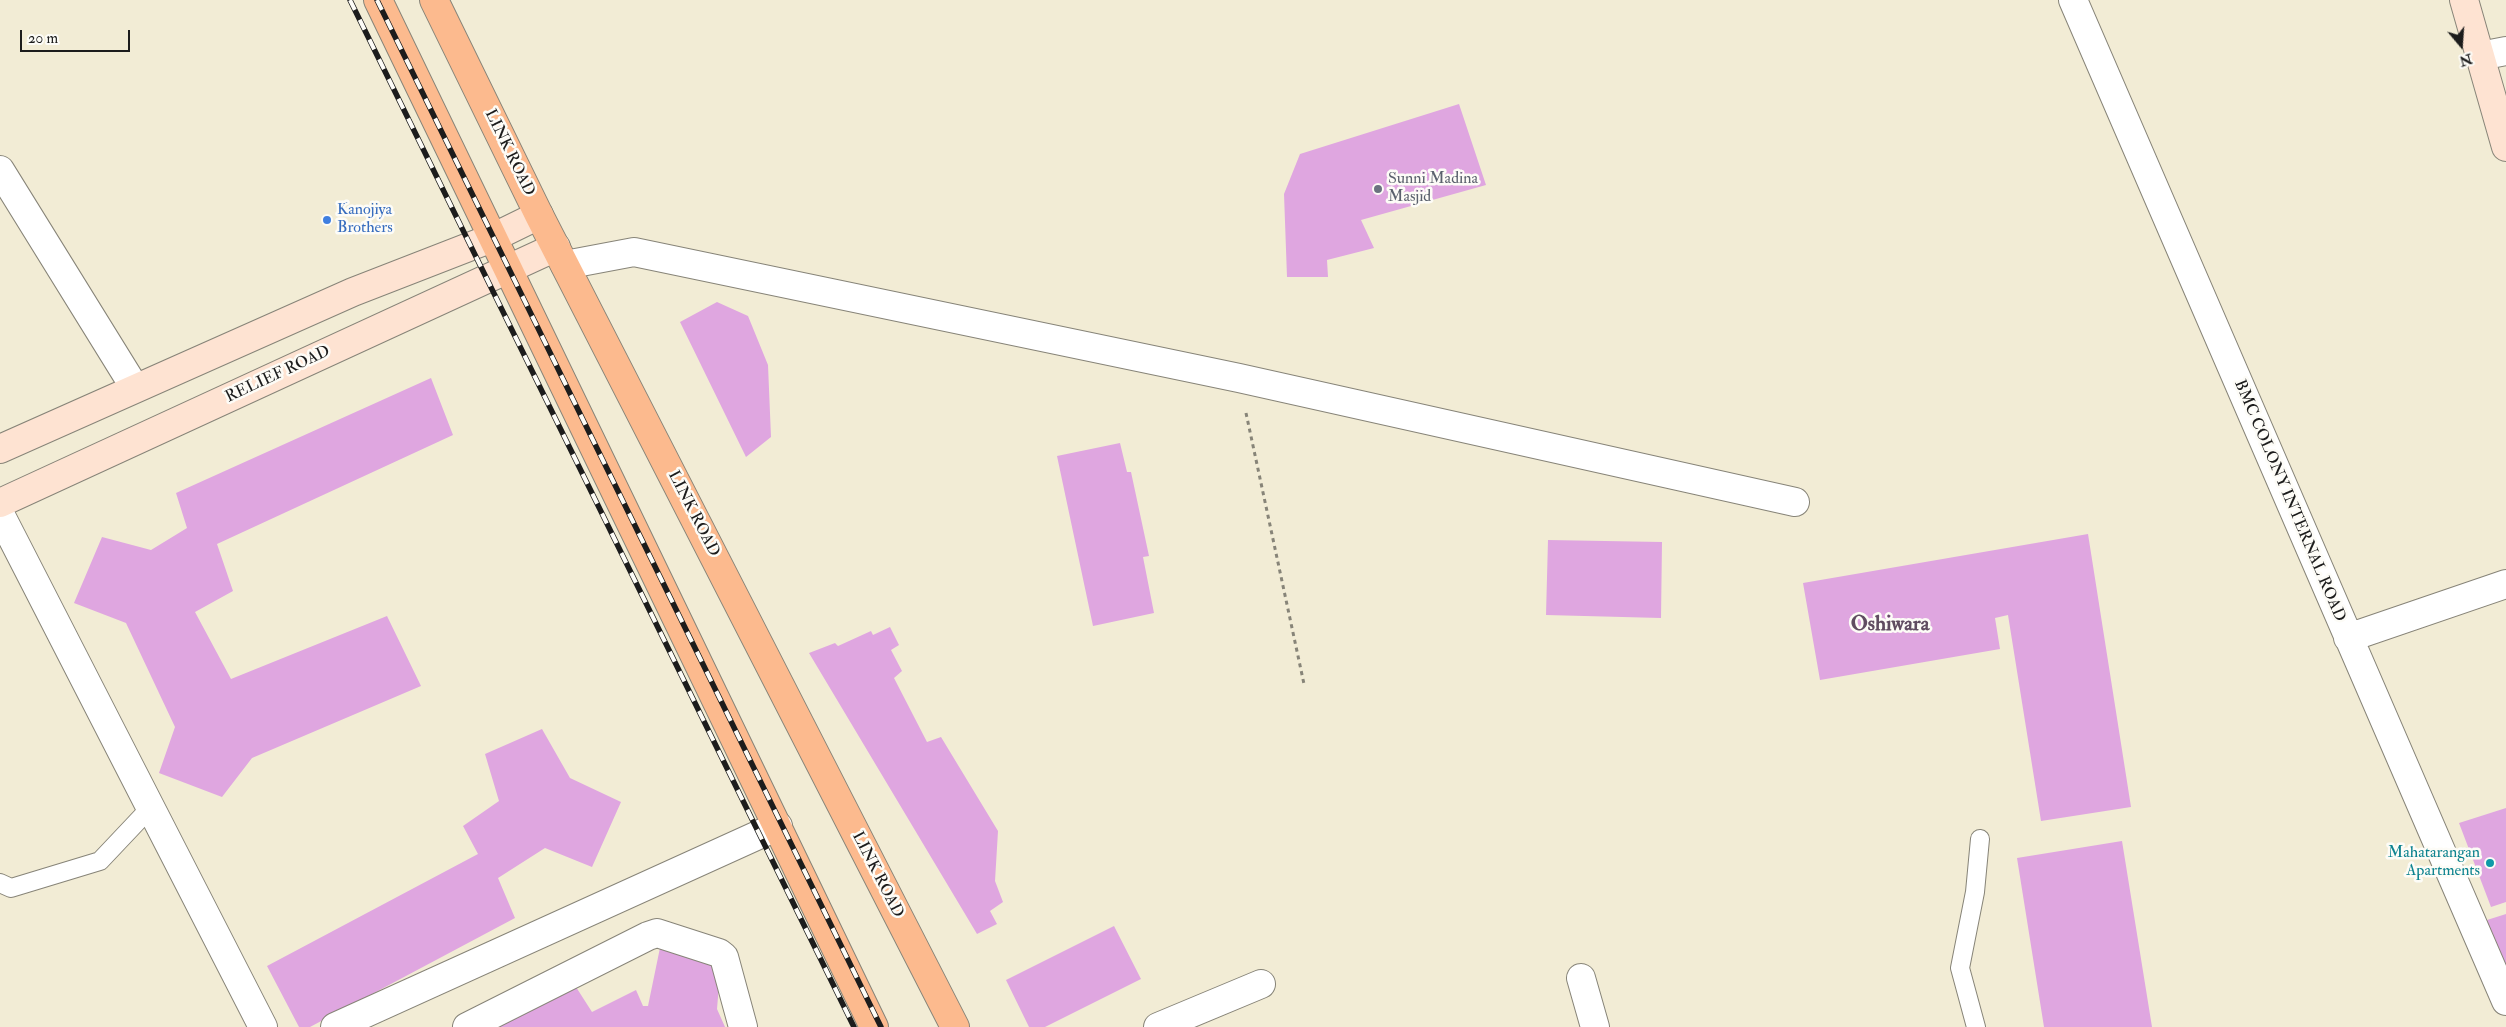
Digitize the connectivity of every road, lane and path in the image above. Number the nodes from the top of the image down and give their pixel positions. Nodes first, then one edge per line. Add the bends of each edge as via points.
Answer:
1 (378, 0) edge
2 (434, 0) edge
3 (2073, 0) edge
4 (2464, 0) edge
5 (2493, 53) edge
6 (2506, 148) edge
7 (0, 170) edge
8 (539, 215) junction
9 (492, 238) junction
10 (561, 256) junction
11 (507, 270) junction
12 (1239, 378) junction
13 (135, 388) junction
14 (0, 449) edge
15 (1795, 502) dead end
16 (0, 503) edge
17 (0, 514) edge
18 (2506, 584) edge
19 (2348, 638) junction
20 (1304, 684) dead end
21 (151, 807) junction
22 (778, 826) junction
23 (1980, 839) dead end
24 (0, 883) edge
25 (1581, 978) dead end
26 (1261, 984) dead end
27 (2506, 1001) edge
28 (263, 1027) edge
29 (335, 1027) edge
30 (466, 1027) edge
31 (743, 1027) edge
32 (874, 1027) edge
33 (955, 1027) edge
34 (1158, 1027) edge
35 (1595, 1027) edge
36 (1976, 1027) edge

1 - 9 main road
2 - 8 main road, LINK ROAD
3 - 19 street, BMC COLONY INTERNAL ROAD
4 - 5 street
5 - 6 street
7 - 13 street
8 - 9 street
8 - 10 main road, LINK ROAD
9 - 11 main road
9 - 13 street via 353,292
10 - 11 street, RELIEF ROAD
10 - 12 street via 634,252
10 - 33 main road, LINK ROAD
11 - 16 street, RELIEF ROAD
11 - 22 main road
12 - 15 street
12 - 20 path
13 - 14 street
17 - 21 street
18 - 19 street
19 - 27 street, BMC COLONY INTERNAL ROAD
21 - 24 lane via 100,861 11,888
21 - 28 street
22 - 29 street
22 - 32 main road
23 - 36 lane via 1975,892 1960,968
25 - 35 street
26 - 34 street
30 - 31 street via 657,933 724,956

